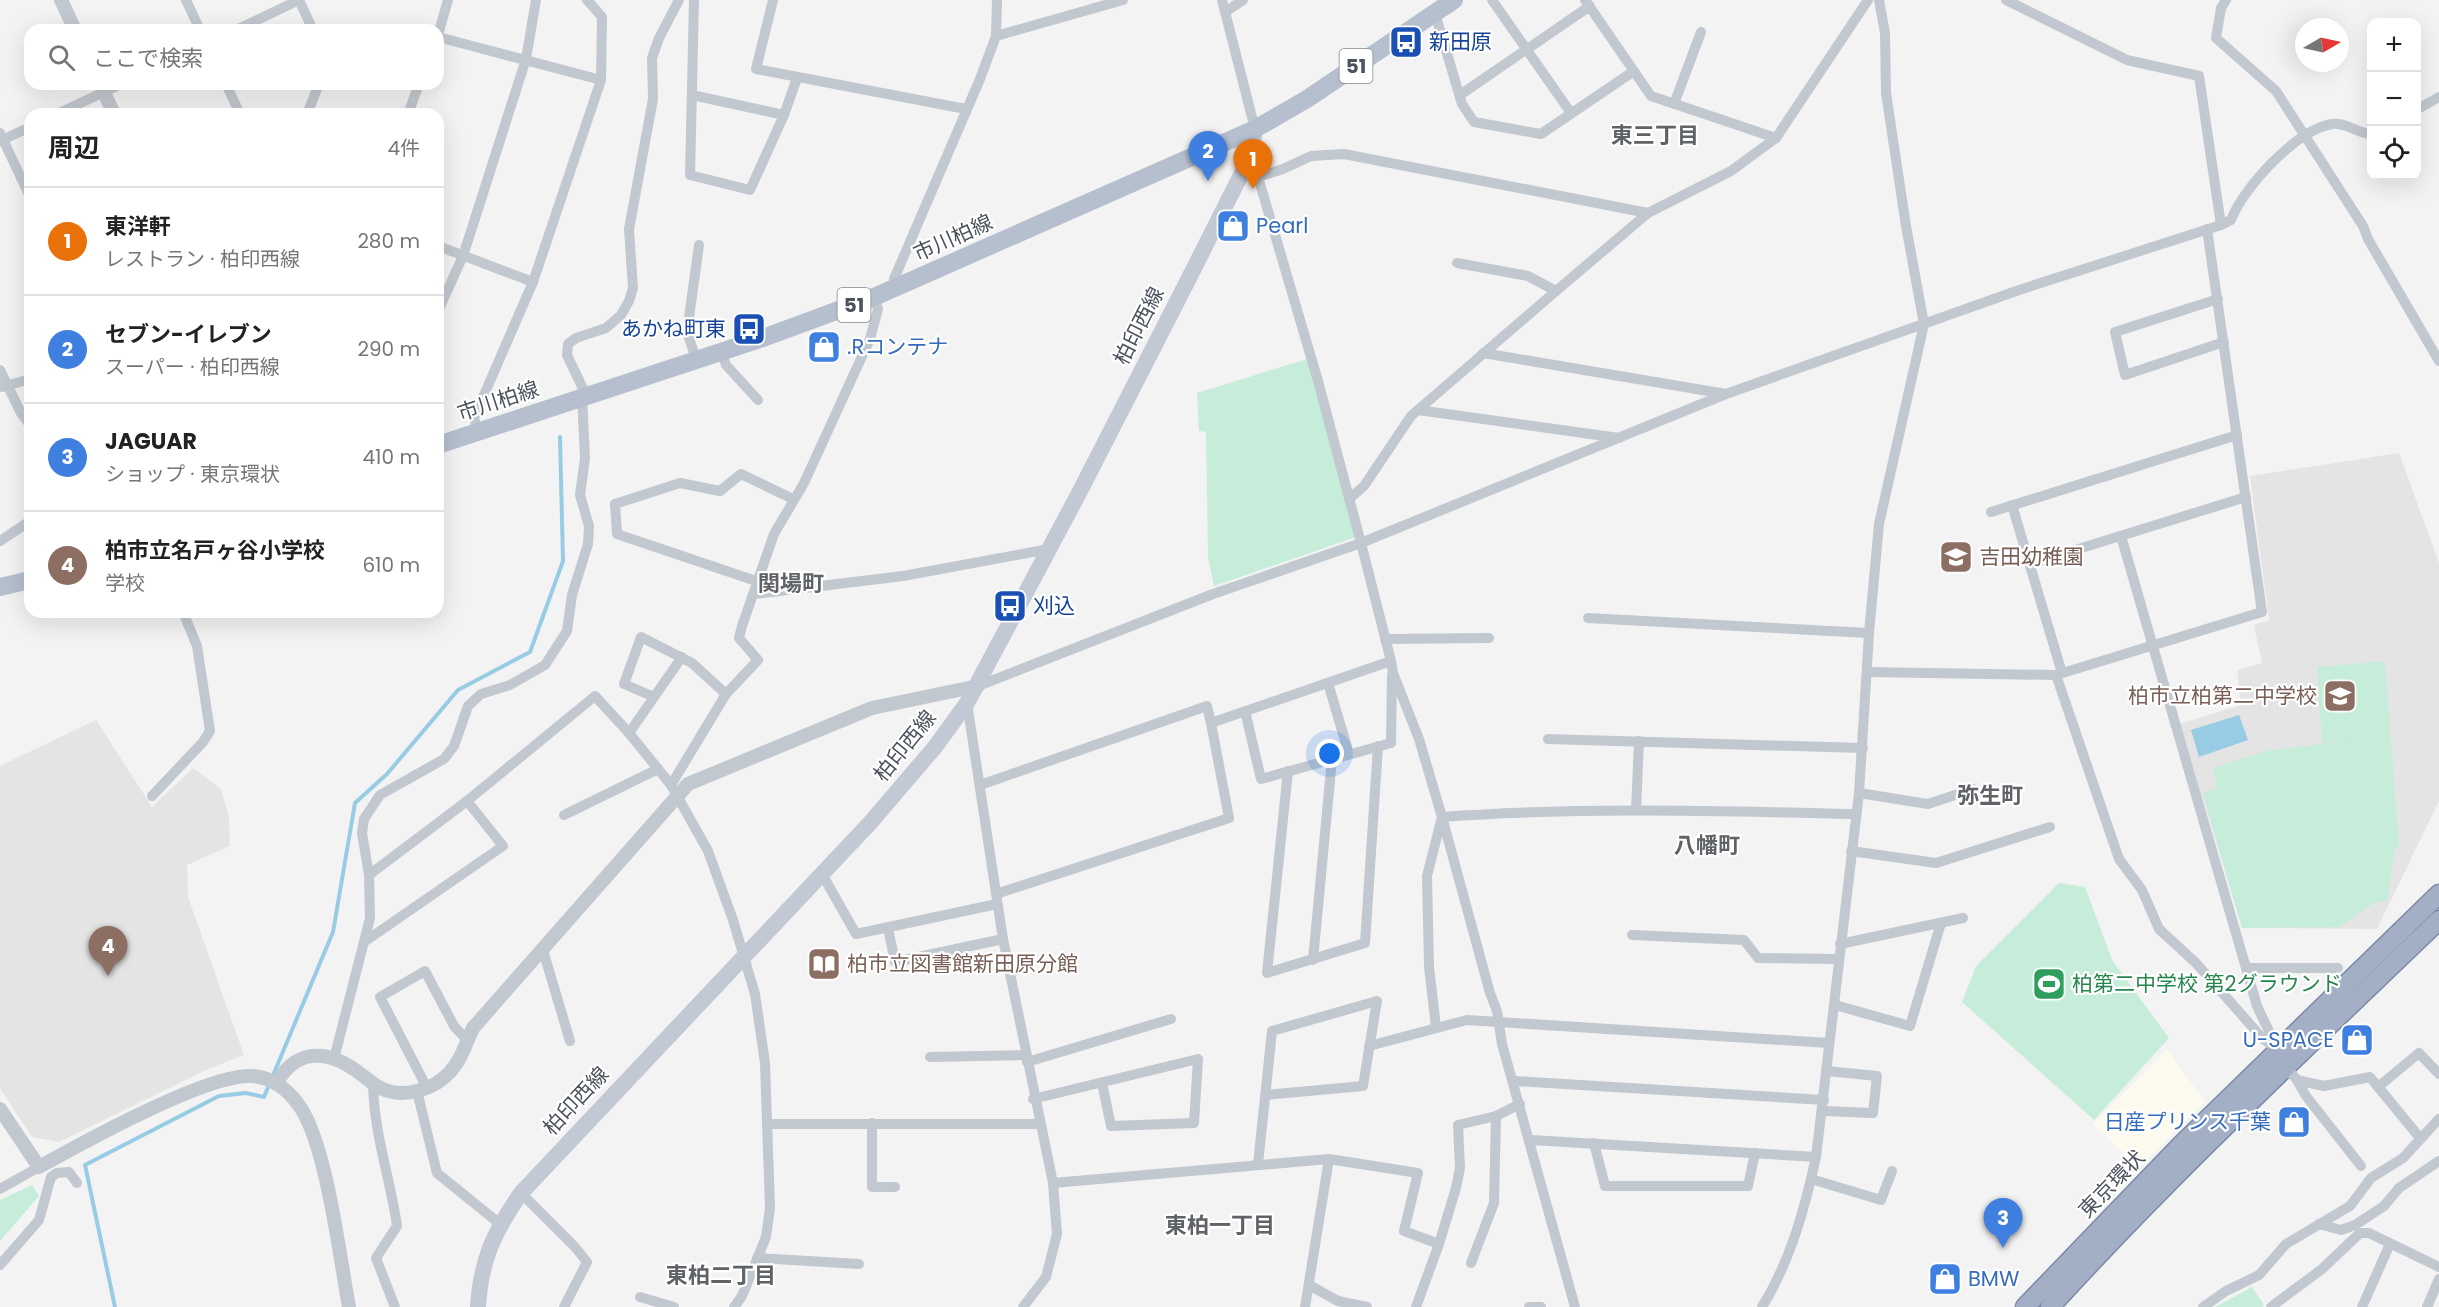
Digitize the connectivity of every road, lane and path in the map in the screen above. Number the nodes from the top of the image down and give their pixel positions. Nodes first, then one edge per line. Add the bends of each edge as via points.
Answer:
1 (61, 0) edge
2 (186, 0) edge
3 (299, 0) edge
4 (448, 0) edge
5 (536, 0) edge
6 (587, 0) edge
7 (679, 0) edge
8 (694, 0) edge
9 (773, 0) edge
10 (997, 0) edge
11 (1123, 0) edge
12 (1222, 0) edge
13 (1243, 0) edge
14 (1454, 0) edge
15 (1492, 0) edge
16 (1868, 0) edge
17 (1879, 0) edge
18 (2006, 0) edge
19 (2226, 0) edge
20 (1588, 3) edge
21 (1225, 12) junction
22 (1435, 13) junction
23 (72, 24) edge
24 (197, 24) edge
25 (249, 24) edge
26 (310, 24) edge
27 (441, 24) edge
28 (1701, 32) dead end
29 (996, 36) junction
30 (444, 38) edge
31 (1527, 49) junction
32 (526, 59) junction
33 (1634, 71) junction
34 (797, 78) junction
35 (601, 80) junction
36 (99, 90) edge
37 (103, 90) edge
38 (229, 90) edge
39 (317, 90) edge
40 (418, 90) edge
41 (692, 95) junction
42 (1460, 95) junction
43 (2439, 97) edge
44 (1674, 104) junction
45 (2421, 107) edge
46 (67, 108) edge
47 (111, 108) edge
48 (237, 108) edge
49 (309, 108) edge
50 (410, 108) edge
51 (966, 109) junction
52 (1571, 114) junction
53 (784, 115) junction
54 (24, 129) edge
55 (1255, 129) junction
56 (2367, 134) edge
57 (2304, 136) junction
58 (1, 138) edge
59 (1776, 138) junction
60 (1250, 157) junction
61 (1258, 177) junction
62 (24, 185) edge
63 (1648, 213) junction
64 (2221, 225) junction
65 (2207, 229) junction
66 (699, 245) dead end
67 (444, 248) edge
68 (463, 256) junction
69 (1457, 263) dead end
70 (533, 282) junction
71 (897, 288) junction
72 (1556, 291) junction
73 (874, 297) junction
74 (444, 298) edge
75 (2218, 299) junction
76 (1924, 324) junction
77 (2224, 342) junction
78 (721, 351) junction
79 (1483, 353) junction
80 (696, 359) junction
81 (2439, 361) edge
82 (0, 370) edge
83 (24, 381) edge
84 (4, 387) edge
85 (1726, 394) junction
86 (584, 396) junction
87 (758, 400) dead end
88 (1418, 410) junction
89 (24, 417) edge
90 (478, 431) junction
91 (2237, 435) junction
92 (1619, 438) junction
93 (444, 443) edge
94 (2246, 497) junction
95 (793, 499) junction
96 (1349, 499) junction
97 (2013, 506) junction
98 (1991, 512) dead end
99 (24, 525) edge
100 (2121, 536) junction
101 (0, 541) edge
102 (1361, 543) junction
103 (1049, 549) junction
104 (2030, 564) junction
105 (24, 581) edge
106 (759, 582) junction
107 (0, 586) edge
108 (754, 594) junction
109 (185, 618) edge
110 (1588, 618) dead end
111 (1869, 633) junction
112 (1489, 638) dead end
113 (1385, 639) junction
114 (2154, 645) junction
115 (682, 657) junction
116 (1391, 661) junction
117 (1867, 672) junction
118 (1393, 673) junction
119 (2059, 674) junction
120 (1328, 683) junction
121 (978, 686) junction
122 (726, 694) junction
123 (654, 697) junction
124 (967, 703) junction
125 (1245, 711) junction
126 (1211, 723) junction
127 (629, 733) junction
128 (1548, 739) dead end
129 (1639, 741) junction
130 (1378, 746) junction
131 (1863, 748) junction
132 (1349, 754) junction
133 (1332, 759) junction
134 (658, 769) junction
135 (1288, 771) junction
136 (980, 785) junction
137 (674, 788) junction
138 (1973, 789) dead end
139 (1859, 793) junction
140 (152, 796) dead end
141 (467, 801) junction
142 (1636, 810) junction
143 (1855, 814) junction
144 (564, 815) dead end
145 (1442, 817) junction
146 (2050, 827) dead end
147 (1851, 851) junction
148 (822, 873) junction
149 (369, 875) junction
150 (2439, 894) edge
151 (997, 899) junction
152 (1963, 918) dead end
153 (2439, 920) edge
154 (1941, 923) junction
155 (888, 928) junction
156 (1632, 935) dead end
157 (1003, 939) junction
158 (367, 940) junction
159 (1840, 944) junction
160 (542, 947) junction
161 (744, 956) junction
162 (1839, 959) junction
163 (1313, 960) junction
164 (2248, 968) junction
165 (2338, 968) dead end
166 (1835, 1005) junction
167 (1171, 1019) dead end
168 (1499, 1020) junction
169 (1436, 1027) junction
170 (467, 1040) junction
171 (570, 1041) dead end
172 (1829, 1043) junction
173 (1369, 1046) junction
174 (930, 1057) dead end
175 (334, 1059) junction
176 (1026, 1059) junction
177 (2287, 1066) junction
178 (1827, 1071) junction
179 (2439, 1074) edge
180 (1514, 1081) junction
181 (1102, 1083) junction
182 (276, 1084) junction
183 (373, 1084) junction
184 (2378, 1087) junction
185 (422, 1090) junction
186 (1264, 1095) junction
187 (1033, 1099) junction
188 (1520, 1104) junction
189 (1824, 1106) junction
190 (0, 1109) edge
191 (1496, 1116) junction
192 (2439, 1119) edge
193 (872, 1123) junction
194 (768, 1124) junction
195 (1039, 1124) junction
196 (2420, 1138) junction
197 (1531, 1140) junction
198 (1594, 1143) junction
199 (1755, 1153) junction
200 (1816, 1157) junction
201 (1329, 1159) junction
202 (2439, 1161) edge
203 (1258, 1164) junction
204 (42, 1165) junction
205 (2361, 1166) dead end
206 (1892, 1171) dead end
207 (51, 1177) junction
208 (1811, 1179) junction
209 (77, 1183) dead end
210 (1053, 1183) junction
211 (895, 1187) dead end
212 (0, 1189) edge
213 (521, 1194) junction
214 (500, 1224) junction
215 (2319, 1224) junction
216 (1439, 1244) junction
217 (2390, 1244) junction
218 (758, 1258) junction
219 (1471, 1263) dead end
220 (859, 1264) dead end
221 (0, 1265) edge
222 (2439, 1267) edge
223 (2439, 1279) edge
224 (1309, 1285) junction
225 (640, 1297) dead end
226 (349, 1307) edge
227 (395, 1307) edge
228 (478, 1307) edge
229 (564, 1307) edge
230 (674, 1307) edge
231 (734, 1307) edge
232 (1023, 1307) edge
233 (1305, 1307) edge
234 (1367, 1307) edge
235 (1416, 1307) edge
236 (1529, 1307) edge
237 (1541, 1307) edge
238 (1575, 1307) edge
239 (1762, 1307) edge
240 (2025, 1307) edge
241 (2050, 1307) edge
242 (2204, 1307) edge
243 (2271, 1307) edge
244 (2362, 1307) edge
245 (2427, 1307) edge

1 - 23 street
2 - 24 street
3 - 25 street
3 - 26 street
4 - 27 street
5 - 32 street
6 - 35 street via 602,17
7 - 86 street via 652,58 653,99 629,229 633,288 629,301 606,328 568,344 567,355
8 - 41 street
9 - 34 street via 756,69
10 - 29 street
11 - 29 street
12 - 21 street
13 - 21 street
14 - 22 main road, 市川柏線 / 51
15 - 31 street
16 - 59 street
17 - 76 street via 1885,33 1886,93
18 - 64 street via 2127,60 2199,76
19 - 57 street via 2216,38 2277,91
20 - 31 street
20 - 33 street
21 - 55 street
22 - 42 street
22 - 55 main road, 市川柏線 / 51
28 - 44 street
29 - 51 street
30 - 32 street
31 - 42 street
31 - 52 street
32 - 35 street
32 - 68 street
33 - 44 street via 1651,96
33 - 52 street
34 - 51 street
34 - 53 street
35 - 70 street
36 - 46 street
37 - 47 street
38 - 48 street
39 - 49 street
40 - 50 street
41 - 53 street
41 - 53 street via 690,175 750,190
42 - 52 street via 1474,122 1541,134
43 - 45 street
44 - 59 street
51 - 71 street via 894,279
54 - 58 street
55 - 60 main road, 柏印西線
55 - 71 main road, 市川柏線 / 51
56 - 57 street via 2333,124
57 - 64 street via 2280,154 2236,206 2231,220
57 - 81 street via 2363,226
58 - 62 street
59 - 63 street via 1731,171
60 - 61 street
60 - 103 main road, 柏印西線
61 - 63 street via 1311,156 1344,154
61 - 96 street
63 - 72 street
64 - 65 street
65 - 75 street
65 - 76 street
66 - 80 street via 687,332
67 - 68 street
68 - 70 street
68 - 74 street
69 - 72 street via 1528,276
70 - 90 street via 474,418
71 - 73 main road, 市川柏線 / 51
72 - 79 street
73 - 78 main road, 市川柏線 / 51
73 - 95 street via 878,309 870,339
75 - 77 street
75 - 77 street via 2115,332 2125,375
76 - 85 street
76 - 111 street via 1879,524
77 - 91 street
78 - 80 main road, 市川柏線 / 51
78 - 87 street via 726,365
79 - 85 street
79 - 88 street
80 - 86 main road, 市川柏線 / 51
82 - 84 street
83 - 84 street
84 - 89 street
85 - 92 street
86 - 90 main road, 市川柏線 / 51
86 - 149 street via 585,458 580,495 589,526 588,544 572,595 567,631 545,665 510,685 481,694 468,706 454,746 444,759 380,795 364,819 362,833
88 - 92 street
88 - 96 street via 1364,486
90 - 93 main road, 市川柏線 / 51
91 - 94 street
91 - 97 street
92 - 102 street
94 - 100 street
94 - 114 street via 2262,612
95 - 106 street via 774,534
95 - 106 street via 741,474 720,491 680,483 615,504 617,534
96 - 102 street
97 - 98 street
97 - 104 street
99 - 101 street
100 - 104 street
100 - 114 street
102 - 113 street
102 - 121 street via 1213,594
103 - 108 street via 903,576
103 - 121 main road, 柏印西線
104 - 119 street
105 - 107 main road
106 - 108 street
108 - 122 street via 739,638 758,660
109 - 140 street via 197,646 210,731
110 - 111 street
111 - 117 street
112 - 113 street
113 - 116 street
114 - 119 street
114 - 164 street
115 - 122 street
115 - 123 street
115 - 123 street via 641,637 624,684
116 - 118 street
116 - 120 street
117 - 119 street
117 - 131 street
118 - 130 street via 1391,743
118 - 145 street via 1419,740
119 - 177 street via 2119,859 2142,890 2159,929 2196,963
120 - 125 street
120 - 132 street
121 - 124 main road, 柏印西線
121 - 137 street via 872,708
122 - 137 street
123 - 127 street
124 - 136 street
124 - 148 main road, 柏印西線 via 905,784
125 - 126 street
125 - 135 street via 1261,779
126 - 136 street via 1207,706
126 - 151 street via 1229,818
127 - 134 street
127 - 141 street via 596,696
128 - 129 street
129 - 131 street
129 - 142 street
130 - 132 street
130 - 163 street via 1365,943
131 - 139 street
132 - 133 street
133 - 135 street
133 - 163 street
134 - 137 street
134 - 144 street
135 - 163 street via 1267,973
136 - 151 street
137 - 160 street
137 - 161 street via 708,851
138 - 139 street via 1928,804
139 - 143 street
141 - 149 street
141 - 158 street via 503,846
142 - 143 street
142 - 145 street
143 - 147 street
145 - 168 street
145 - 169 street via 1427,876 1429,967
146 - 147 street via 1936,863
147 - 159 street
148 - 155 street via 856,934
148 - 161 main road, 柏印西線
149 - 158 street
150 - 177 highway, 東京環状
151 - 155 street
151 - 157 street
152 - 154 street
153 - 177 highway, 東京環状
154 - 159 street
154 - 166 street via 1910,1026
155 - 157 street via 895,962
156 - 162 street via 1744,940 1758,958
157 - 176 street
158 - 175 street
159 - 162 street
160 - 170 street
160 - 171 street
161 - 194 street via 758,1008
161 - 213 main road, 柏印西線
162 - 166 street
164 - 165 street
164 - 177 street via 2257,1006
166 - 172 street
167 - 176 street
168 - 169 street via 1467,1020
168 - 172 street
168 - 180 street
169 - 173 street
170 - 185 street via 450,1073
170 - 185 street via 454,1026 425,971 380,997
172 - 178 street
173 - 186 street via 1362,1086
173 - 186 street via 1377,1001 1272,1031
174 - 176 street
175 - 182 street via 303,1057 289,1066
175 - 183 street
176 - 187 street
177 - 184 street via 2324,1086 2370,1077
177 - 205 street
177 - 240 highway, 東京環状 via 2181,1145
177 - 241 highway, 東京環状
178 - 189 street
178 - 189 street via 1877,1076 1873,1113
179 - 184 street via 2419,1053
180 - 188 street
180 - 189 street
181 - 181 street via 1198,1059 1194,1123 1111,1126
181 - 187 street
182 - 204 street via 252,1076 215,1082
182 - 226 street via 299,1105 321,1162
183 - 185 street via 395,1093
183 - 227 street via 383,1164 392,1186 398,1226 376,1257
184 - 196 street
185 - 214 street via 437,1173
186 - 203 street
187 - 195 street
188 - 191 street
188 - 197 street
189 - 200 street
190 - 204 street
191 - 216 street via 1458,1125 1460,1168
191 - 219 street via 1494,1203
192 - 196 street
193 - 194 street
193 - 195 street
193 - 211 street via 872,1187
194 - 218 street via 770,1208
195 - 210 street
196 - 215 street via 2403,1158 2371,1178 2350,1206
197 - 198 street
197 - 238 street
198 - 199 street
198 - 199 street via 1605,1186 1748,1186
199 - 200 street
200 - 208 street
201 - 203 street
201 - 216 street via 1418,1173 1404,1231
201 - 224 street
202 - 215 street via 2399,1188 2384,1206 2355,1226 2341,1230
203 - 210 street
204 - 207 street
204 - 212 street
206 - 208 street via 1881,1200
207 - 209 street via 69,1172
207 - 221 street via 39,1220
208 - 239 street via 1791,1246
210 - 232 street via 1057,1234 1046,1277
213 - 214 main road, 柏印西線
213 - 229 street via 587,1262
214 - 228 main road, 柏印西線 via 484,1259
215 - 242 street via 2286,1244 2259,1275
216 - 235 street
217 - 222 street
217 - 243 street via 2360,1233 2322,1269
217 - 244 street
218 - 220 street
218 - 231 street
223 - 245 street
224 - 233 street
224 - 234 street via 1338,1301
225 - 230 street
236 - 237 street

